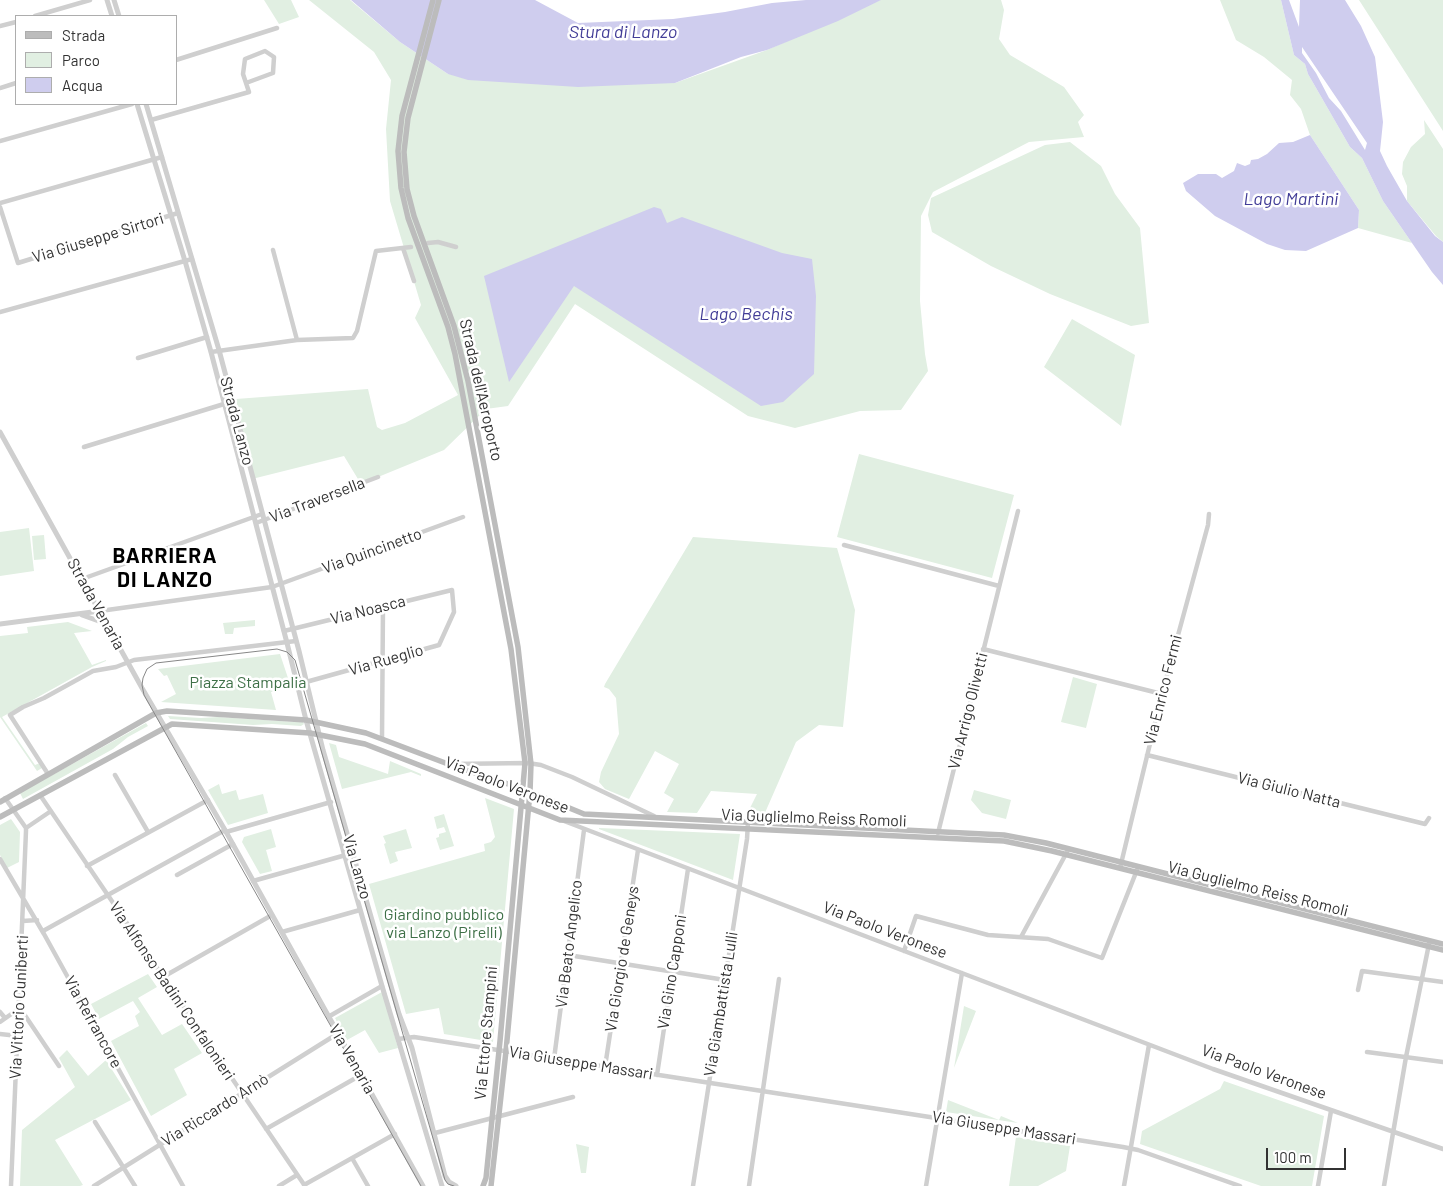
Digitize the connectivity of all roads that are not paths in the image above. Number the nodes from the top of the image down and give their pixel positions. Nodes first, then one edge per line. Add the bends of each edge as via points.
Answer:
1 (90, 0) edge
2 (107, 0) edge
3 (114, 0) edge
4 (433, 0) edge
5 (439, 0) edge
6 (38, 15) edge
7 (112, 15) edge
8 (119, 15) edge
9 (15, 22) edge
10 (0, 26) edge
11 (277, 28) dead end
12 (178, 59) edge
13 (15, 83) edge
14 (246, 83) junction
15 (414, 84) junction
16 (0, 88) edge
17 (128, 105) edge
18 (137, 105) edge
19 (146, 105) edge
20 (151, 120) junction
21 (0, 141) edge
22 (162, 157) junction
23 (154, 159) junction
24 (0, 204) edge
25 (0, 208) edge
26 (178, 213) junction
27 (171, 215) junction
28 (428, 243) dead end
29 (411, 247) dead end
30 (456, 247) dead end
31 (403, 248) junction
32 (273, 250) dead end
33 (192, 259) junction
34 (185, 261) junction
35 (414, 281) dead end
36 (0, 312) edge
37 (207, 337) junction
38 (297, 340) junction
39 (219, 350) junction
40 (211, 352) junction
41 (138, 358) dead end
42 (224, 404) junction
43 (0, 432) edge
44 (84, 447) dead end
45 (378, 477) dead end
46 (1018, 511) dead end
47 (262, 514) junction
48 (1209, 514) dead end
49 (254, 516) junction
50 (463, 517) dead end
51 (264, 521) junction
52 (256, 523) junction
53 (844, 545) dead end
54 (82, 579) junction
55 (281, 584) junction
56 (999, 586) junction
57 (272, 587) junction
58 (452, 590) joint
59 (383, 605) junction
60 (100, 611) junction
61 (80, 614) junction
62 (0, 624) edge
63 (107, 624) junction
64 (292, 629) junction
65 (284, 631) junction
66 (296, 641) junction
67 (287, 643) junction
68 (984, 649) junction
69 (128, 662) junction
70 (383, 662) junction
71 (306, 682) junction
72 (1162, 694) junction
73 (156, 713) junction
74 (306, 720) junction
75 (316, 722) junction
76 (165, 727) junction
77 (310, 733) junction
78 (319, 735) junction
79 (382, 738) junction
80 (1147, 755) junction
81 (528, 763) junction
82 (448, 764) junction
83 (48, 774) junction
84 (115, 775) dead end
85 (523, 789) junction
86 (530, 792) junction
87 (40, 795) junction
88 (3, 800) edge
89 (208, 800) junction
90 (331, 802) junction
91 (522, 806) junction
92 (528, 808) junction
93 (13, 809) junction
94 (572, 810) joint
95 (50, 811) junction
96 (0, 817) edge
97 (657, 818) junction
98 (1429, 818) dead end
99 (560, 820) junction
100 (748, 825) junction
101 (26, 828) junction
102 (584, 830) junction
103 (226, 831) junction
104 (148, 832) junction
105 (938, 834) junction
106 (233, 844) junction
107 (638, 850) junction
108 (1067, 851) junction
109 (353, 853) junction
110 (345, 856) junction
111 (0, 859) edge
112 (1120, 865) junction
113 (87, 866) junction
114 (688, 869) junction
115 (1137, 869) junction
116 (177, 875) dead end
117 (254, 881) junction
118 (739, 888) junction
119 (107, 895) junction
120 (24, 901) junction
121 (360, 910) junction
122 (272, 915) junction
123 (37, 920) junction
124 (23, 921) junction
125 (43, 931) junction
126 (282, 932) junction
127 (1021, 937) junction
128 (1429, 944) junction
129 (1443, 944) edge
130 (1443, 950) edge
131 (904, 951) junction
132 (568, 956) junction
133 (621, 964) junction
134 (672, 972) junction
135 (962, 973) junction
136 (163, 977) junction
137 (779, 979) dead end
138 (1422, 979) junction
139 (725, 980) junction
140 (1443, 982) edge
141 (382, 986) junction
142 (1358, 990) dead end
143 (20, 1008) junction
144 (0, 1012) edge
145 (328, 1017) junction
146 (2, 1020) edge
147 (0, 1034) edge
148 (337, 1034) junction
149 (18, 1036) junction
150 (408, 1037) junction
151 (398, 1039) junction
152 (1149, 1045) junction
153 (502, 1050) junction
154 (1366, 1052) dead end
155 (1406, 1057) junction
156 (554, 1059) junction
157 (1443, 1062) edge
158 (59, 1066) dead end
159 (606, 1067) junction
160 (362, 1075) junction
161 (657, 1075) junction
162 (709, 1083) junction
163 (764, 1091) junction
164 (242, 1093) junction
165 (573, 1097) dead end
166 (1331, 1111) junction
167 (495, 1116) junction
168 (938, 1118) junction
169 (95, 1122) dead end
170 (266, 1129) junction
171 (1394, 1132) junction
172 (435, 1133) junction
173 (395, 1134) junction
174 (160, 1144) junction
175 (1131, 1148) junction
176 (1443, 1149) edge
177 (352, 1158) junction
178 (123, 1167) junction
179 (298, 1175) junction
180 (11, 1186) edge
181 (94, 1186) edge
182 (135, 1186) edge
183 (183, 1186) edge
184 (279, 1186) edge
185 (304, 1186) edge
186 (368, 1186) edge
187 (423, 1186) edge
188 (442, 1186) edge
189 (456, 1186) edge
190 (483, 1186) edge
191 (492, 1186) edge
192 (694, 1186) edge
193 (749, 1186) edge
194 (926, 1186) edge
195 (1124, 1186) edge
196 (1240, 1186) edge
197 (1318, 1186) edge
198 (1384, 1186) edge

1 - 6 street
2 - 7 street
3 - 8 street
4 - 15 main road, Strada dell'Aeroporto
5 - 15 main road, Strada dell'Aeroporto
9 - 10 street
11 - 12 street
13 - 16 street
14 - 14 street via 244,59 265,51 274,57 273,74
14 - 20 street via 249,92
15 - 81 main road, Strada dell'Aeroporto via 404,152 406,189 454,326 468,382 518,646
17 - 21 street
18 - 23 street, Strada Lanzo
19 - 20 street, Strada Lanzo
20 - 22 street, Strada Lanzo
22 - 23 street
22 - 26 street, Strada Lanzo
23 - 24 street
23 - 27 street, Strada Lanzo
25 - 27 street, Via Giuseppe Sirtori via 18,263
26 - 27 street, Via Giuseppe Sirtori
26 - 33 street, Strada Lanzo
27 - 34 street, Strada Lanzo
28 - 30 street
29 - 31 street
31 - 35 street
31 - 38 street via 376,251 353,338
32 - 38 street
33 - 34 street
33 - 39 street, Strada Lanzo
34 - 36 street
34 - 37 street, Strada Lanzo
37 - 40 street, Strada Lanzo
37 - 41 street
38 - 39 street
39 - 40 street
39 - 47 street, Strada Lanzo
40 - 42 street, Strada Lanzo
42 - 44 street, Strada Lanzo
42 - 49 street, Strada Lanzo
43 - 54 street, Strada Venaria
45 - 51 street, Via Traversella
46 - 56 street, Via Arrigo Olivetti
47 - 49 street
47 - 51 street, Strada Lanzo
48 - 72 street, Via Enrico Fermi
49 - 52 street, Strada Lanzo
49 - 54 street
50 - 55 street, Via Quincinetto
51 - 52 street, Via Traversella
51 - 55 street, Strada Lanzo
52 - 57 street, Strada Lanzo
53 - 56 street
54 - 60 street, Strada Venaria
55 - 57 street
55 - 64 street, Strada Lanzo
56 - 68 street, Via Arrigo Olivetti
57 - 60 street
57 - 65 street, Strada Lanzo
58 - 59 street, Via Noasca
58 - 70 street, Via Rueglio via 454,612 440,645
59 - 64 street, Via Noasca
59 - 70 street
60 - 61 street
60 - 63 street, Strada Venaria
61 - 62 street
61 - 63 street
63 - 69 street, Strada Venaria
64 - 65 street, Via Noasca
64 - 66 street, Via Lanzo
65 - 67 street, Strada Lanzo
66 - 67 street
66 - 71 street, Via Lanzo
67 - 69 street
67 - 74 street, Via Lanzo
68 - 72 street
68 - 105 street, Via Arrigo Olivetti
69 - 73 street, Via Venaria
69 - 83 street, Strada Venaria via 93,671 10,715
70 - 71 street, Via Rueglio
70 - 79 street
71 - 75 street, Via Lanzo
72 - 80 street, Via Enrico Fermi
73 - 74 main road via 167,711
73 - 76 street, Via Venaria
73 - 83 main road
74 - 75 main road
74 - 77 street, Via Lanzo
75 - 78 street, Via Lanzo
75 - 79 main road, Via Paolo Veronese
76 - 77 main road via 172,724
76 - 87 main road
76 - 89 street, Via Venaria
77 - 78 main road
77 - 90 street, Via Lanzo
78 - 91 main road, Via Paolo Veronese via 365,744
78 - 109 street, Via Lanzo
79 - 82 main road, Via Paolo Veronese
80 - 98 street, Via Giulio Natta via 1425,824
80 - 112 street, Via Enrico Fermi
81 - 82 street
81 - 85 main road, Via Ettore Stampini
81 - 86 main road, Via Ettore Stampini
81 - 97 street via 572,777
82 - 85 main road, Via Paolo Veronese
83 - 88 main road
84 - 104 street
85 - 86 main road, Via Paolo Veronese
85 - 91 main road, Via Ettore Stampini
86 - 92 main road, Via Ettore Stampini
86 - 94 main road, Via Paolo Veronese
87 - 93 main road
87 - 95 street, Via Alfonso Badini Confalonieri
88 - 93 street
89 - 103 street, Via Venaria
89 - 104 street
90 - 103 street
90 - 110 street, Via Lanzo
91 - 92 main road, Via Paolo Veronese
91 - 153 main road, Via Ettore Stampini
92 - 99 main road, Via Paolo Veronese
92 - 153 main road, Via Ettore Stampini
93 - 96 main road
93 - 101 street
94 - 97 main road, Via Guglielmo Reiss Romoli via 590,815
95 - 101 street
95 - 113 street, Via Alfonso Badini Confalonieri
97 - 100 main road, Via Guglielmo Reiss Romoli
99 - 100 main road, Via Guglielmo Reiss Romoli
99 - 102 street, Via Paolo Veronese
100 - 105 main road, Via Guglielmo Reiss Romoli
100 - 118 street, Via Giambattista Lulli
101 - 120 street, Via Vittorio Cuniberti
102 - 107 street, Via Paolo Veronese
102 - 132 street, Via Beato Angelico
103 - 106 street, Via Venaria
103 - 119 street
104 - 113 street
105 - 108 main road, Via Guglielmo Reiss Romoli via 1004,834
106 - 116 street
106 - 117 street, Via Venaria
107 - 114 street, Via Paolo Veronese
107 - 133 street, Via Giorgio de Geneys
108 - 112 main road, Via Guglielmo Reiss Romoli
108 - 127 street
109 - 110 street
109 - 150 street, Via Lanzo
110 - 117 street
110 - 121 street, Via Lanzo
111 - 120 street, Via Refrancore
112 - 115 main road, Via Guglielmo Reiss Romoli
113 - 119 street, Via Alfonso Badini Confalonieri
114 - 118 street, Via Paolo Veronese
114 - 134 street, Via Gino Capponi
115 - 127 street via 1102,958 1055,941
115 - 128 main road, Via Guglielmo Reiss Romoli
117 - 122 street, Via Venaria
118 - 131 street, Via Paolo Veronese
118 - 139 street, Via Giambattista Lulli
119 - 125 street
119 - 136 street, Via Alfonso Badini Confalonieri
120 - 123 street, Via Refrancore
120 - 124 street, Via Vittorio Cuniberti
121 - 126 street
121 - 141 street, Via Lanzo
122 - 126 street, Via Venaria
122 - 136 street
123 - 124 street
123 - 125 street, Via Refrancore
124 - 143 street, Via Vittorio Cuniberti
125 - 174 street, Via Refrancore
126 - 145 street, Via Venaria
127 - 131 street via 988,935 916,916
128 - 129 main road, Via Guglielmo Reiss Romoli
128 - 130 main road, Via Guglielmo Reiss Romoli
128 - 138 street
131 - 135 street, Via Paolo Veronese
132 - 133 street
132 - 156 street, Via Beato Angelico
133 - 134 street
133 - 159 street, Via Giorgio de Geneys
134 - 139 street
134 - 161 street, Via Gino Capponi
135 - 152 street, Via Paolo Veronese
135 - 168 street
136 - 164 street, Via Alfonso Badini Confalonieri
137 - 163 street
138 - 140 street
138 - 142 street via 1362,971
138 - 155 street
139 - 162 street, Via Giambattista Lulli
141 - 145 street
141 - 151 street, Via Lanzo
143 - 146 street
143 - 149 street, Via Vittorio Cuniberti
143 - 158 street
144 - 146 street
145 - 148 street, Via Venaria
147 - 149 street
148 - 160 street, Via Venaria
148 - 164 street, Via Riccardo Arnò
149 - 180 street, Via Vittorio Cuniberti
150 - 151 street, Via Giuseppe Massari
150 - 153 street, Via Giuseppe Massari
150 - 172 street, Via Lanzo
151 - 188 street, Via Lanzo
152 - 166 street, Via Paolo Veronese
152 - 175 street
153 - 156 street, Via Giuseppe Massari
153 - 167 main road, Via Ettore Stampini
154 - 155 street
155 - 157 street
155 - 171 street
156 - 159 street, Via Giuseppe Massari
159 - 161 street, Via Giuseppe Massari
160 - 170 street
160 - 173 street, Via Venaria
161 - 162 street, Via Giuseppe Massari
162 - 163 street, Via Giuseppe Massari
162 - 192 street, Via Giambattista Lulli
163 - 168 street, Via Giuseppe Massari
163 - 193 street
164 - 170 street, Via Alfonso Badini Confalonieri
164 - 174 street, Via Riccardo Arnò
165 - 167 street
166 - 171 street, Via Paolo Veronese
166 - 197 street
167 - 172 street
167 - 190 main road, Via Ettore Stampini
167 - 191 main road, Via Ettore Stampini
168 - 175 street, Via Giuseppe Massari
168 - 194 street
169 - 178 street
170 - 179 street, Via Alfonso Badini Confalonieri
171 - 176 street, Via Paolo Veronese
171 - 198 street
172 - 189 street, Via Lanzo via 445,1176
173 - 177 street
173 - 187 street, Via Venaria
174 - 178 street, Via Riccardo Arnò
174 - 183 street, Via Refrancore
175 - 195 street
175 - 196 street, Via Giuseppe Massari
177 - 185 street
177 - 186 street
178 - 181 street, Via Riccardo Arnò
178 - 182 street
179 - 184 street
179 - 185 street, Via Alfonso Badini Confalonieri

